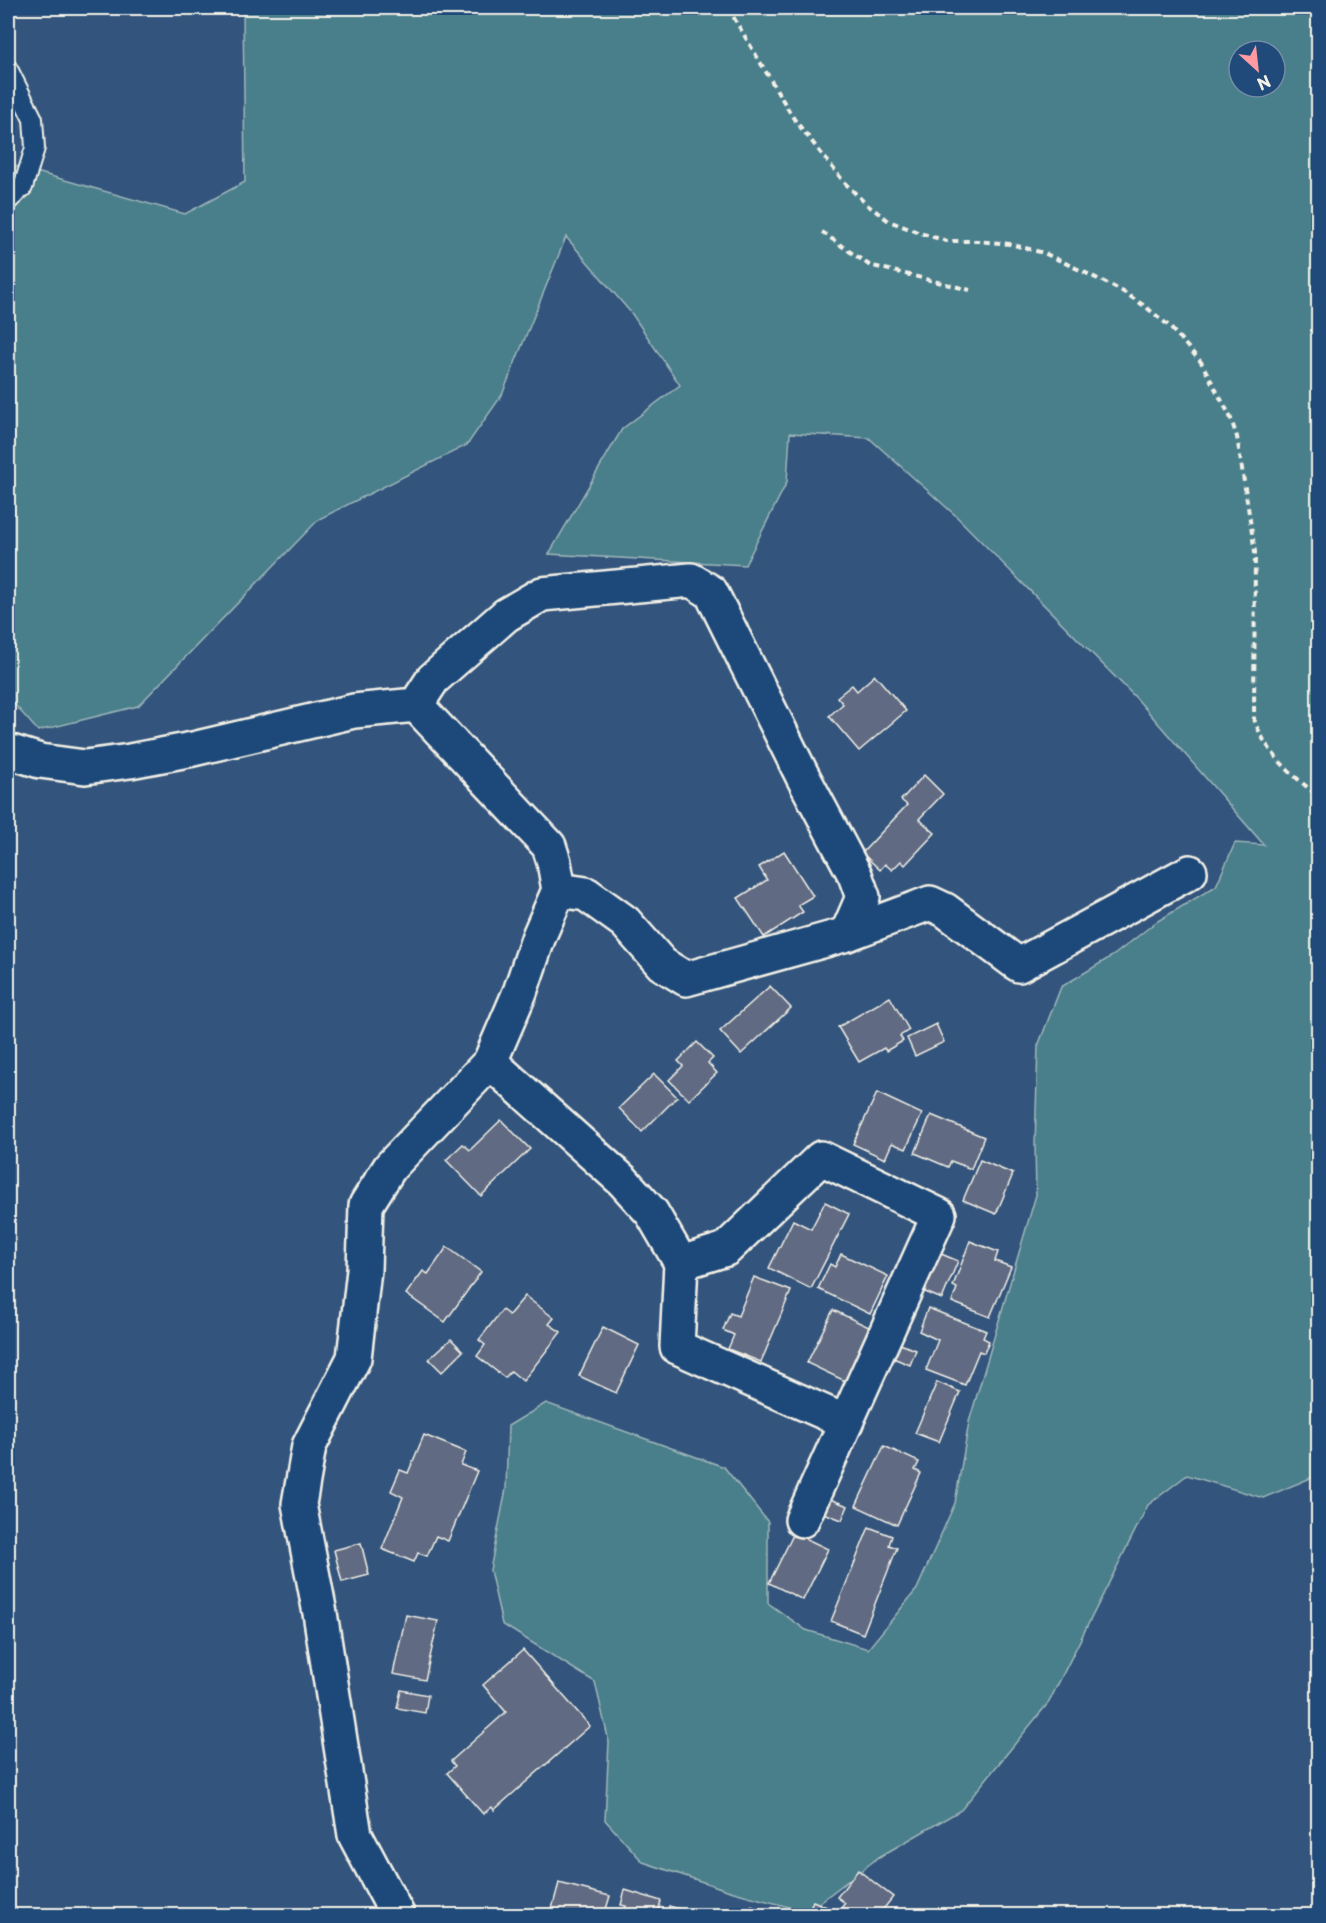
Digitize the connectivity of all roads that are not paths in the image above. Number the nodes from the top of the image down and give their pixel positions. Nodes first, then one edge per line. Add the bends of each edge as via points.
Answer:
1 (8, 69) edge
2 (8, 201) edge
3 (416, 705) junction
4 (8, 751) edge
5 (1190, 872) dead end
6 (559, 890) junction
7 (847, 934) junction
8 (490, 1062) junction
9 (681, 1263) junction
10 (846, 1422) junction
11 (802, 1520) dead end
12 (398, 1916) edge

1 - 2 lane via 33,119 35,148 23,187
3 - 4 street via 354,711 193,749 85,767 40,761
3 - 6 street via 549,846
3 - 7 street via 433,679 506,615 542,594 691,580 711,592 855,876 863,897
5 - 7 street via 1020,965 930,903
6 - 7 street via 586,894 625,922 662,964 686,979
6 - 8 street
8 - 9 street via 623,1181 652,1213
8 - 12 street via 390,1167 366,1205 364,1270 354,1358 309,1446 299,1504 355,1835
9 - 10 street via 677,1347
9 - 10 street via 726,1249 821,1158 939,1215
10 - 11 street

